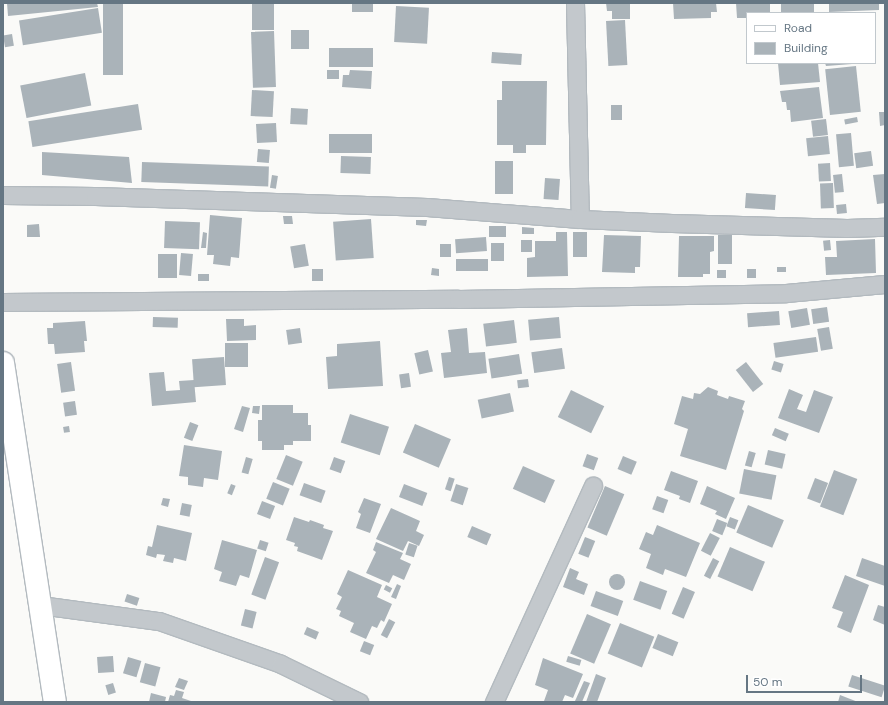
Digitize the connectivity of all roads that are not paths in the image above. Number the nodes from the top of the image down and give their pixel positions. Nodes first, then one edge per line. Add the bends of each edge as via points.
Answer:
1 (575, 3) edge
2 (3, 195) edge
3 (580, 219) junction
4 (885, 227) edge
5 (885, 284) edge
6 (3, 302) edge
7 (3, 363) edge
8 (593, 486) dead end
9 (40, 605) junction
10 (55, 702) edge
11 (359, 702) edge
12 (494, 702) edge

1 - 3 street
2 - 3 street via 426,207
3 - 4 street via 680,224
5 - 6 street via 786,293 450,300
7 - 9 street
8 - 12 street
9 - 10 street
9 - 11 street via 159,621 281,664

